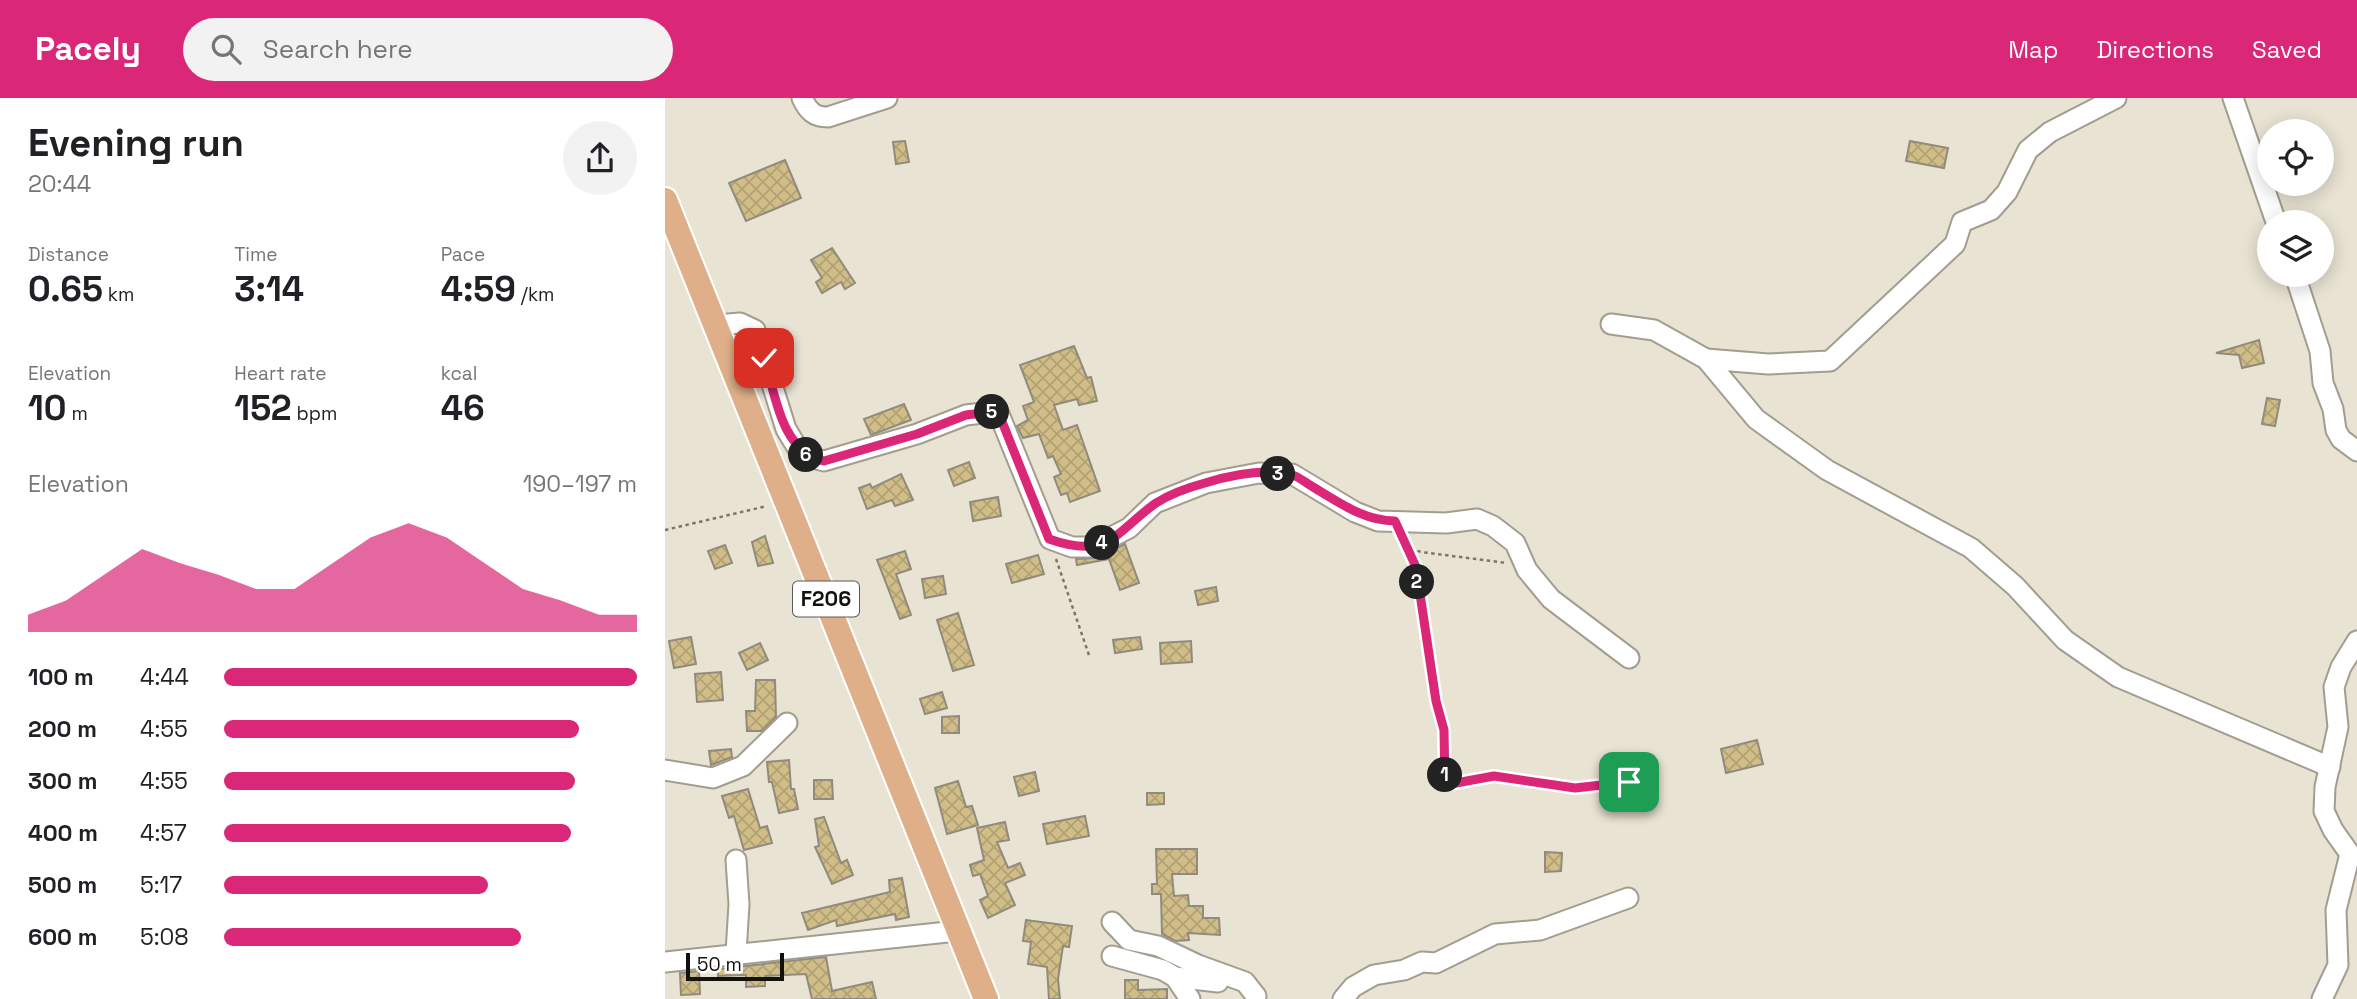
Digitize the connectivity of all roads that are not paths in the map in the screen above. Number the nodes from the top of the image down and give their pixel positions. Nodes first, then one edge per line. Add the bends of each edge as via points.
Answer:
1 (802, 98) edge
2 (887, 98) edge
3 (2116, 98) edge
4 (2233, 98) edge
5 (665, 200) edge
6 (2272, 210) edge
7 (2299, 287) edge
8 (1611, 324) dead end
9 (717, 326) junction
10 (1706, 359) junction
11 (2357, 452) edge
12 (2357, 641) edge
13 (1629, 658) dead end
14 (787, 723) dead end
15 (2329, 767) junction
16 (665, 770) edge
17 (736, 860) dead end
18 (1628, 898) dead end
19 (1112, 922) dead end
20 (957, 931) junction
21 (736, 953) junction
22 (1112, 956) dead end
23 (665, 962) edge
24 (1175, 977) junction
25 (1258, 998) edge
26 (986, 999) edge
27 (1191, 999) edge
28 (1343, 999) edge
29 (2322, 999) edge

1 - 2 street via 818,117
3 - 10 street via 2050,132 2028,150 2007,192 1991,210 1962,222 1955,244 1829,361 1768,364
4 - 6 street
5 - 9 main road, F206
7 - 11 street via 2320,351 2336,430
8 - 10 street via 1654,330
9 - 13 street via 740,323 755,330 786,429 809,457 824,461 966,415 999,414 1049,539 1072,547 1092,547 1114,538 1171,495 1206,482 1259,473 1292,474 1378,521 1477,519 1515,543 1527,570 1551,599
9 - 20 main road, F206
10 - 15 street via 1756,419 1827,470 1971,548 2015,586 2065,640 2118,677
12 - 15 street via 2334,687 2338,727
14 - 16 street via 743,766 713,778
15 - 29 street via 2324,811 2350,854 2336,910 2338,965
17 - 21 street
18 - 28 street via 1540,930 1495,934 1436,962 1374,975
19 - 25 street via 1129,940 1157,946 1245,982
20 - 21 street
20 - 26 main road, F206
21 - 23 street
22 - 24 street
24 - 25 street via 1242,987
24 - 27 street

